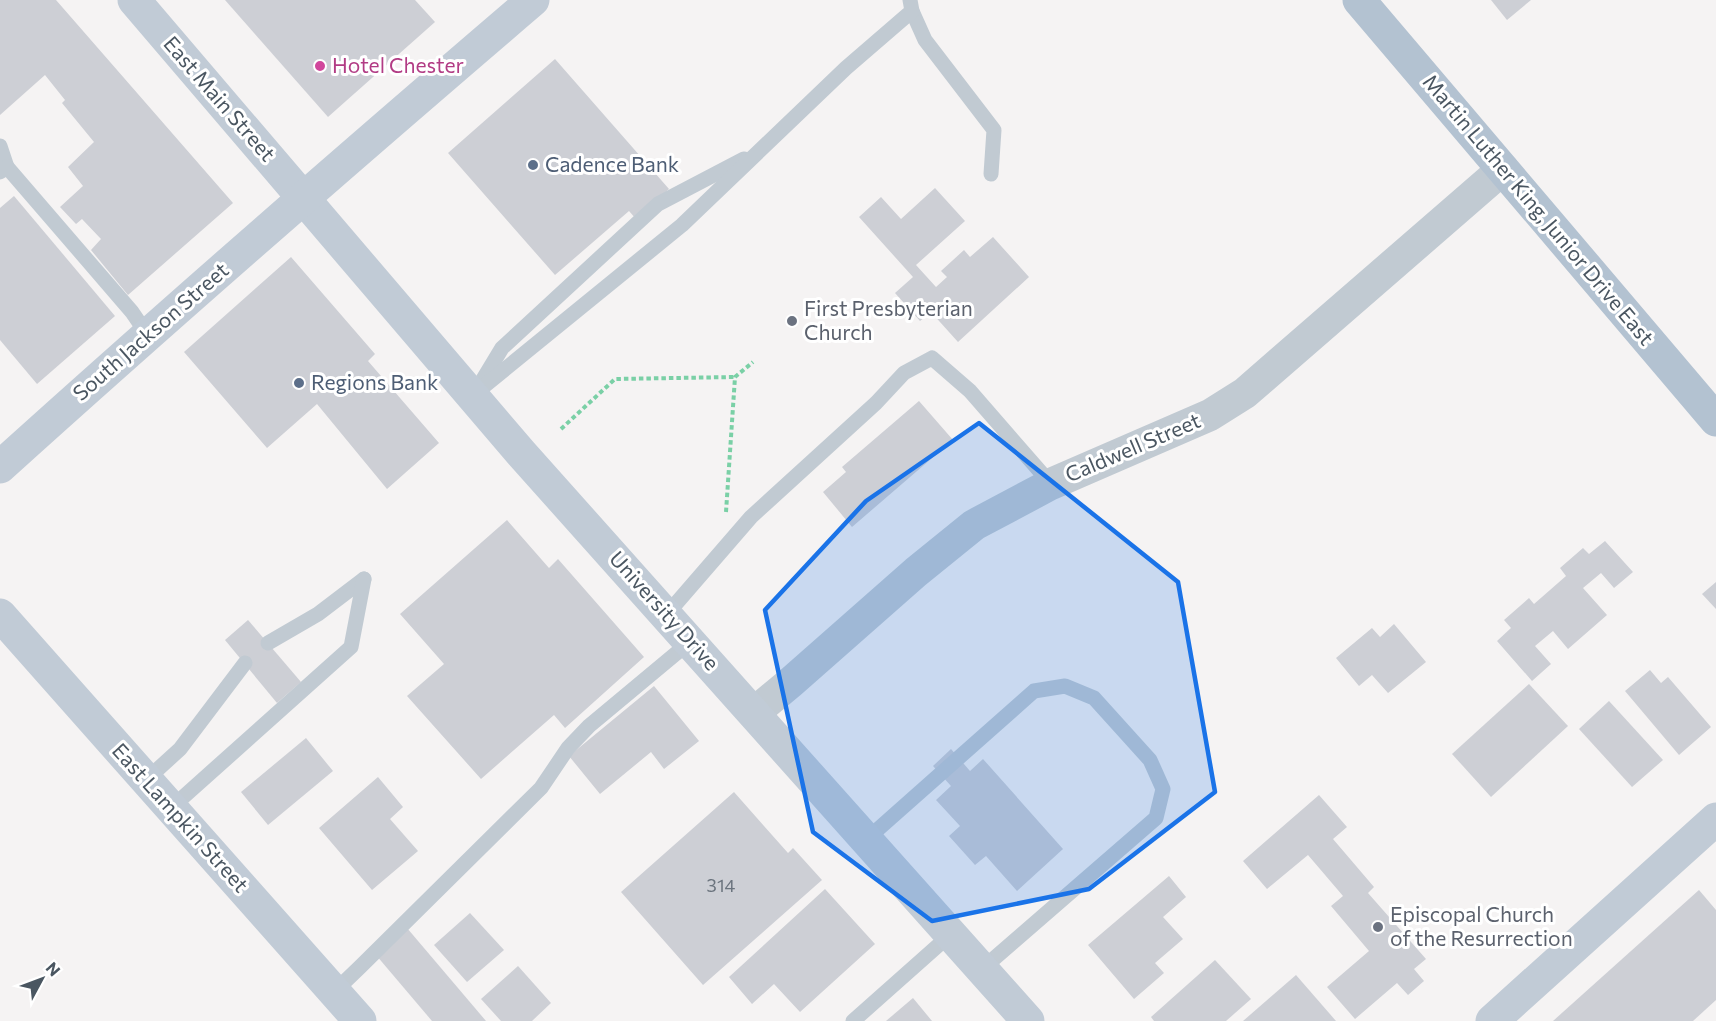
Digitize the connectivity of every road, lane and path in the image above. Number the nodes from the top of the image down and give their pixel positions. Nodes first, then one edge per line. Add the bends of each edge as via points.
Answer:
1 (134, 0) edge
2 (532, 0) edge
3 (1359, 0) edge
4 (911, 6) edge
5 (0, 146) edge
6 (761, 150) junction
7 (3, 169) edge
8 (1503, 169) junction
9 (991, 174) dead end
10 (304, 198) junction
11 (147, 334) junction
12 (753, 362) dead end
13 (735, 377) junction
14 (472, 396) junction
15 (1716, 420) edge
16 (561, 429) dead end
17 (0, 467) edge
18 (1051, 484) junction
19 (726, 516) dead end
20 (666, 614) junction
21 (0, 615) edge
22 (691, 642) junction
23 (268, 643) dead end
24 (245, 663) dead end
25 (754, 713) junction
26 (146, 780) junction
27 (171, 808) junction
28 (1716, 819) edge
29 (867, 839) junction
30 (951, 934) junction
31 (982, 969) junction
32 (334, 992) junction
33 (360, 1021) edge
34 (853, 1021) edge
35 (1028, 1021) edge
36 (1492, 1021) edge

1 - 10 street, East Main Street
2 - 10 street, South Jackson Street
3 - 8 main road, Martin Luther King, Junior Drive East
4 - 6 lane
4 - 9 lane via 925,40 994,130
5 - 7 lane
6 - 14 lane via 682,225
6 - 14 lane via 658,204 502,348
7 - 11 lane via 132,312
8 - 15 main road, Martin Luther King, Junior Drive East
8 - 18 street, Caldwell Street via 1245,393 1210,415
10 - 11 street, South Jackson Street
10 - 14 street, University Drive
11 - 17 street, South Jackson Street
12 - 13 path
13 - 16 path via 615,380
13 - 19 path
14 - 20 street, University Drive
18 - 20 lane via 970,390 932,358 904,373 751,517
18 - 25 street, Caldwell Street via 974,525
20 - 22 street, University Drive
21 - 26 street, East Lampkin Street
22 - 25 street, University Drive
22 - 32 lane via 589,726 568,748 542,789
23 - 27 lane via 318,614 364,579 351,647
24 - 26 lane via 180,748
25 - 29 street, University Drive
26 - 27 street, East Lampkin Street
27 - 32 street, East Lampkin Street
28 - 36 street
29 - 30 street, University Drive
29 - 31 lane via 1034,691 1065,686 1094,698 1150,760 1163,789 1156,818
30 - 31 street, University Drive
30 - 34 lane
31 - 35 street, University Drive
32 - 33 street, East Lampkin Street

